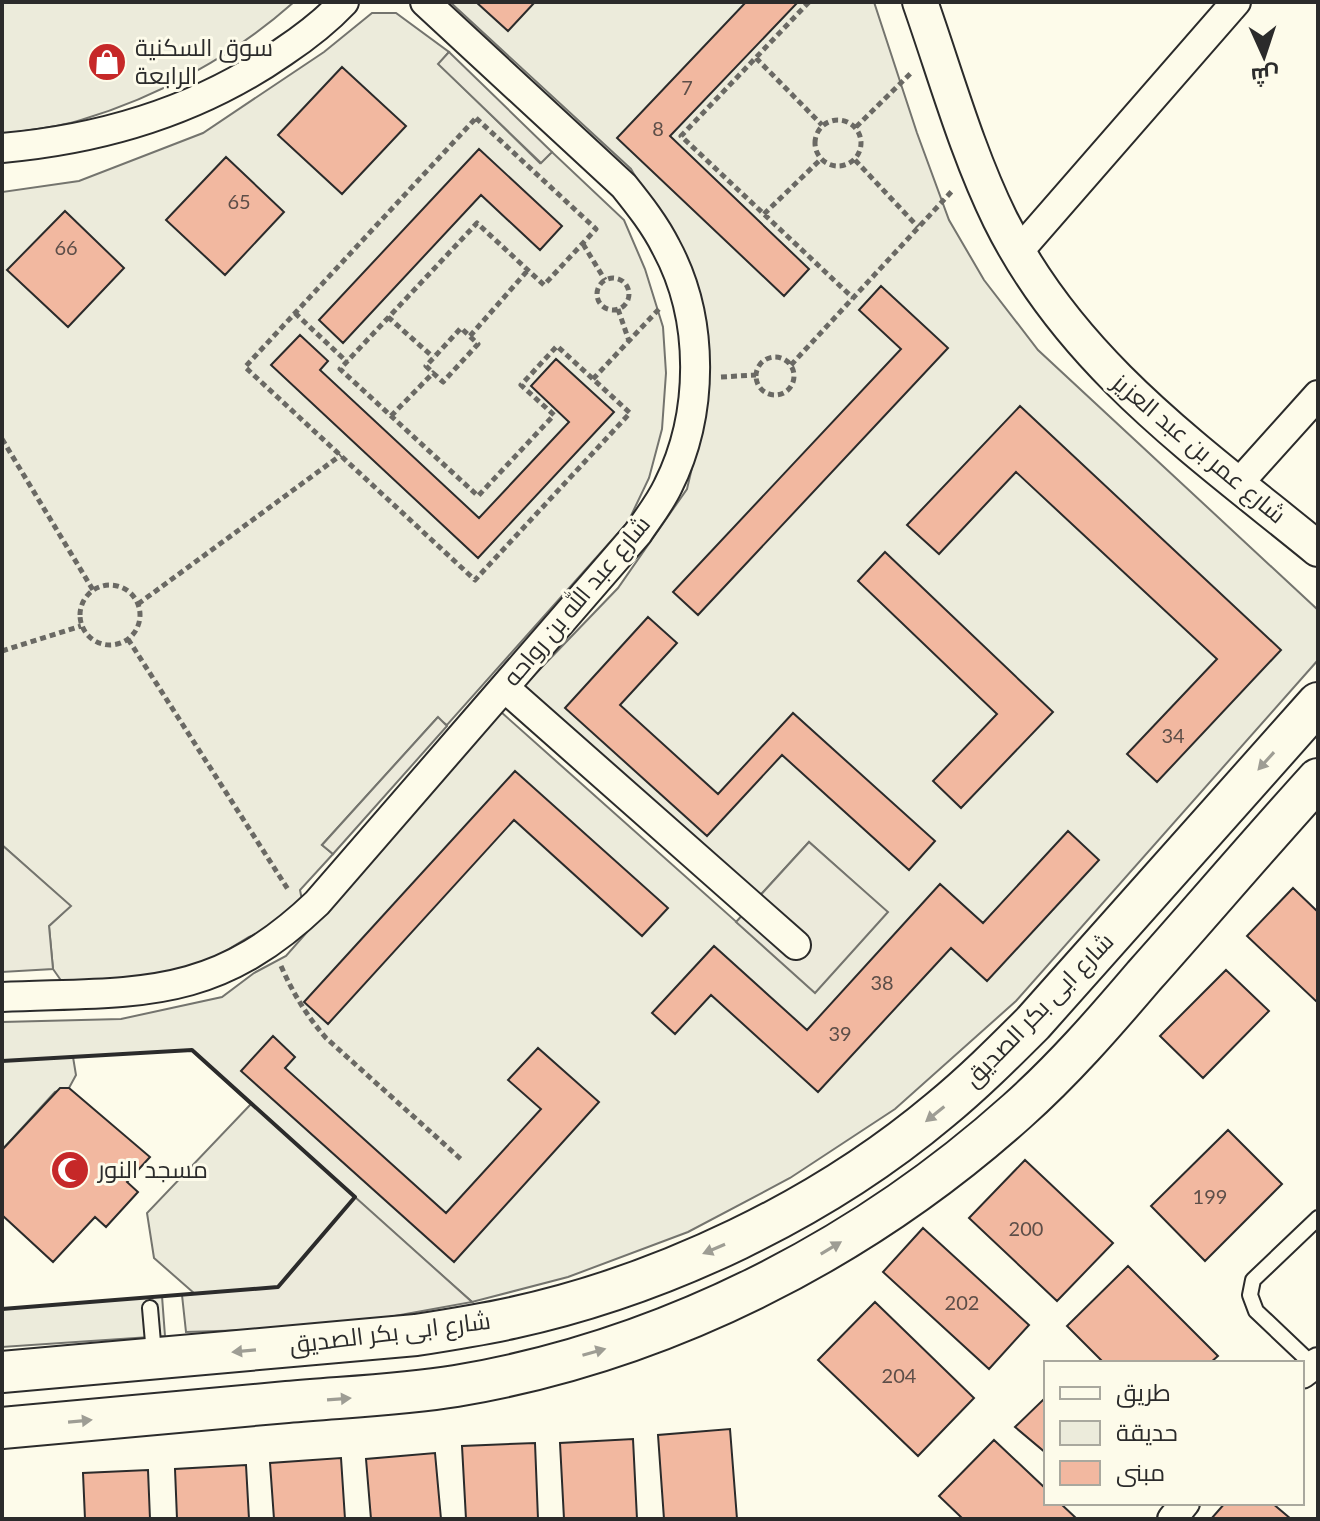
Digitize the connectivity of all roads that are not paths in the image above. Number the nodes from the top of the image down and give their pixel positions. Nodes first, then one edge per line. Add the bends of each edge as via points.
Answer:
1 (344, 2) edge
2 (425, 2) edge
3 (920, 2) edge
4 (1236, 2) edge
5 (2, 148) edge
6 (1018, 252) junction
7 (1318, 395) edge
8 (1238, 484) junction
9 (1318, 549) edge
10 (505, 688) junction
11 (1318, 703) edge
12 (1318, 779) edge
13 (796, 945) dead end
14 (2, 997) edge
15 (987, 1069) junction
16 (1019, 1110) junction
17 (1318, 1218) edge
18 (150, 1308) dead end
19 (371, 1339) junction
20 (155, 1359) junction
21 (1311, 1367) edge
22 (5, 1370) edge
23 (379, 1396) junction
24 (2, 1428) edge

1 - 5 street via 260,68 170,113 96,135
2 - 10 street, شارع عبد الله بن رواحه via 624,186 668,250 690,315 695,378 687,433 668,486 638,533
3 - 6 street, شارع عمر بن عبد العزيز via 976,165
4 - 6 street
6 - 8 street, شارع عمر بن عبد العزيز via 1077,337 1113,377
7 - 8 street
8 - 9 street, شارع عمر بن عبد العزيز
10 - 13 street
10 - 14 street, شارع عبد الله بن رواحه via 305,915 247,959 152,991
11 -> 15 main road, شارع ابى بكر الصديق
12 - 16 main road via 1075,1055
15 - 16 main road
15 -> 19 main road, شارع ابى بكر الصديق via 853,1173 735,1240 623,1285 527,1314
23 -> 16 main road via 535,1369 700,1313 828,1250 895,1208
17 - 21 lane via 1253,1280 1250,1295 1256,1311
18 - 20 lane
19 -> 20 main road, شارع ابى بكر الصديق
19 - 23 main road
20 - 22 main road, شارع ابى بكر الصديق
24 -> 23 main road

